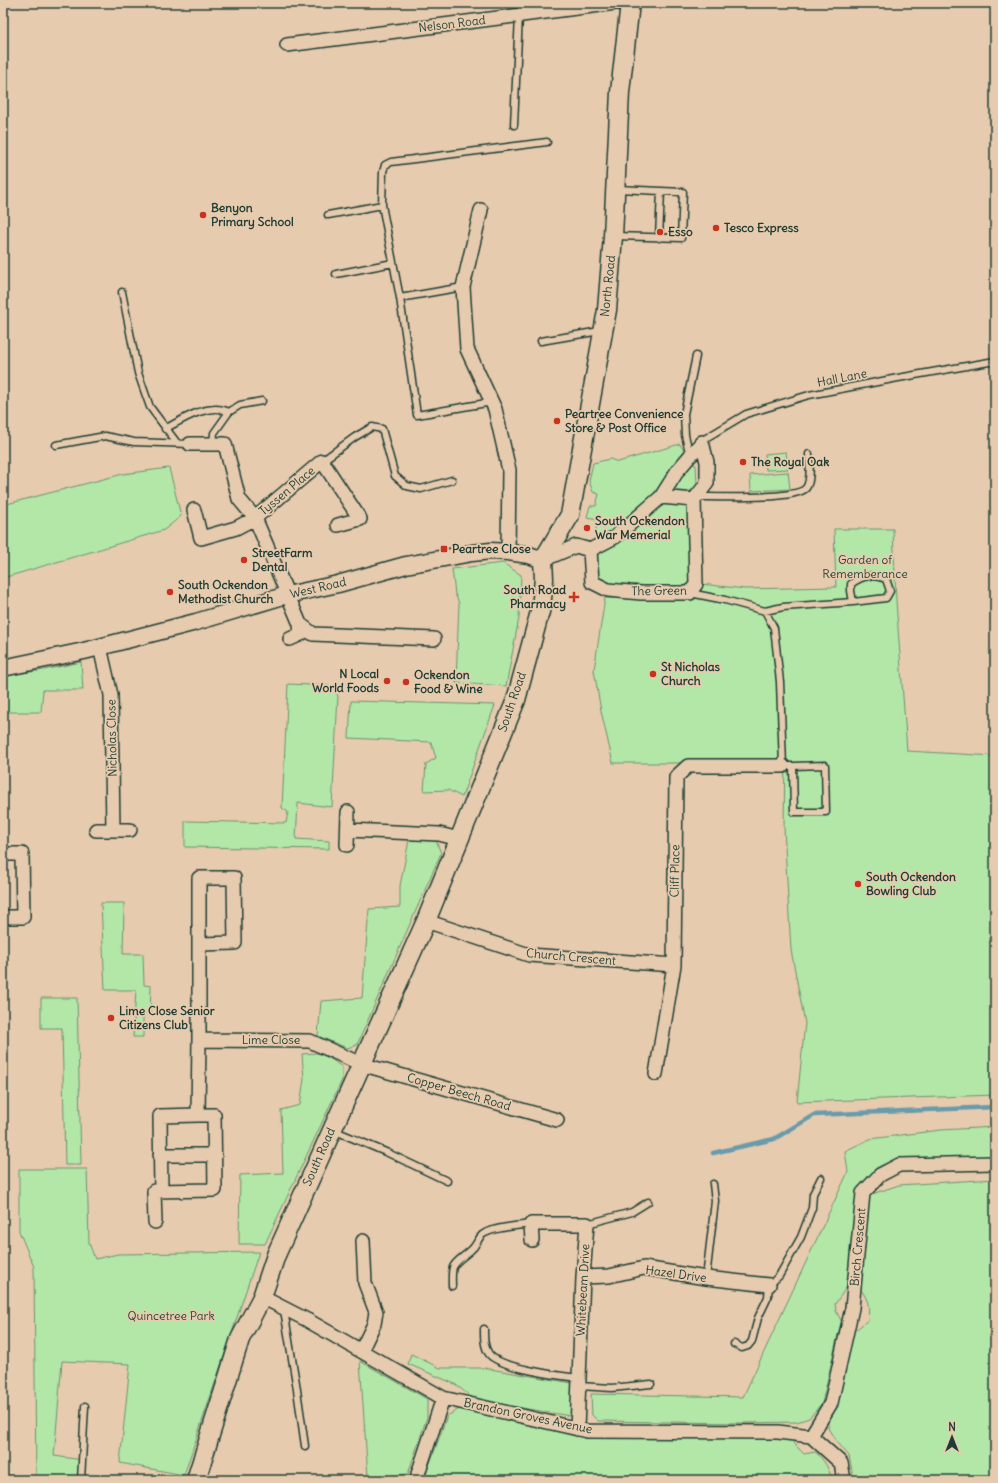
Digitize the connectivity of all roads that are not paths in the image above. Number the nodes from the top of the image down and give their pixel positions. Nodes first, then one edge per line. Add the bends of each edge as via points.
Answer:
1 (616, 3) edge
2 (630, 3) edge
3 (521, 9) edge
4 (287, 45) dead end
5 (514, 125) dead end
6 (547, 142) dead end
7 (614, 189) junction
8 (661, 191) junction
9 (382, 205) junction
10 (481, 210) dead end
11 (328, 214) dead end
12 (613, 236) junction
13 (658, 238) junction
14 (393, 263) junction
15 (336, 274) dead end
16 (463, 287) junction
17 (122, 292) dead end
18 (400, 298) junction
19 (603, 331) junction
20 (541, 340) dead end
21 (696, 356) dead end
22 (995, 361) edge
23 (262, 401) dead end
24 (492, 402) junction
25 (229, 412) junction
26 (165, 429) junction
27 (702, 442) junction
28 (176, 443) junction
29 (190, 444) joint
30 (213, 444) junction
31 (56, 445) dead end
32 (809, 454) dead end
33 (690, 456) junction
34 (322, 461) junction
35 (452, 480) dead end
36 (661, 497) junction
37 (695, 498) junction
38 (194, 510) dead end
39 (255, 518) junction
40 (338, 525) dead end
41 (590, 550) junction
42 (508, 552) junction
43 (543, 560) junction
44 (690, 593) junction
45 (287, 595) junction
46 (853, 602) junction
47 (765, 611) junction
48 (300, 624) junction
49 (290, 639) dead end
50 (434, 639) dead end
51 (100, 647) junction
52 (4, 663) edge
53 (788, 766) junction
54 (348, 812) dead end
55 (96, 830) dead end
56 (113, 830) junction
57 (130, 830) dead end
58 (348, 830) junction
59 (459, 839) junction
60 (347, 845) dead end
61 (3, 854) edge
62 (3, 917) edge
63 (426, 920) junction
64 (200, 944) junction
65 (674, 965) junction
66 (199, 1040) junction
67 (361, 1064) junction
68 (656, 1074) dead end
69 (198, 1115) junction
70 (557, 1120) dead end
71 (331, 1130) junction
72 (160, 1155) junction
73 (214, 1155) junction
74 (995, 1163) edge
75 (821, 1178) dead end
76 (447, 1181) dead end
77 (713, 1184) dead end
78 (161, 1191) junction
79 (648, 1202) dead end
80 (155, 1222) dead end
81 (531, 1224) junction
82 (587, 1224) junction
83 (532, 1240) dead end
84 (363, 1241) dead end
85 (583, 1277) junction
86 (706, 1278) junction
87 (769, 1285) junction
88 (452, 1286) dead end
89 (262, 1297) junction
90 (284, 1308) junction
91 (484, 1329) dead end
92 (734, 1344) dead end
93 (361, 1351) junction
94 (579, 1382) junction
95 (651, 1384) dead end
96 (443, 1398) junction
97 (85, 1406) dead end
98 (577, 1429) junction
99 (811, 1436) junction
100 (305, 1446) dead end
101 (81, 1480) edge
102 (196, 1480) edge
103 (418, 1480) edge
104 (844, 1480) edge

1 - 3 street, Nelson Road
2 - 7 main road, North Road via 620,92
3 - 4 street, Nelson Road
3 - 5 lane
6 - 9 lane via 391,162 385,165 383,172
7 - 8 lane
7 - 12 main road, North Road
8 - 13 lane
8 - 13 lane via 683,192 681,238
9 - 11 lane
9 - 14 lane
10 - 16 street
12 - 13 lane
12 - 19 main road, North Road
14 - 15 lane
14 - 18 lane
16 - 18 lane
16 - 24 street via 467,349
17 - 26 lane via 138,372 150,407
18 - 24 lane via 417,415
19 - 20 lane
19 - 43 main road, North Road via 570,516
21 - 33 lane via 684,414
22 - 27 lane, Hall Lane via 809,395 746,414
23 - 25 lane via 240,406
24 - 42 street via 509,470
25 - 26 lane via 223,409 193,414
25 - 30 lane via 214,433
26 - 28 lane
27 - 33 street
27 - 37 street via 707,462 707,483
28 - 29 lane
28 - 31 lane via 134,442 105,436
29 - 30 street, Tyssen Place
30 - 39 street, Tyssen Place via 225,444 239,499
32 - 37 lane via 809,481 806,488 798,492 780,496
33 - 36 street
34 - 35 lane via 372,427 382,429 395,476 407,486 421,489
34 - 39 street, Tyssen Place
34 - 40 street, Tyssen Place via 360,519
36 - 37 street
36 - 41 street via 615,538
37 - 44 street, The Green via 696,584
38 - 39 street, Tyssen Place via 201,538 236,528
39 - 45 street, Tyssen Place
41 - 43 street via 576,546
41 - 44 street, The Green via 592,582 608,590
42 - 43 street, West Road
42 - 45 street, West Road via 472,553 406,565
43 - 59 main road, South Road via 541,608 516,700
44 - 47 lane
45 - 48 street, Tyssen Place
45 - 51 street, West Road
46 - 46 lane via 886,598 890,591 886,579 867,575 859,578 852,584
46 - 47 lane via 783,607
47 - 53 lane via 774,628
48 - 49 street via 301,634
48 - 50 street via 313,634
51 - 52 street, West Road
51 - 56 street, Nicholas Close via 112,694
53 - 53 lane via 794,812 826,812 825,765
53 - 65 street, Cliff Place via 688,766 676,777
54 - 58 street
55 - 56 street
56 - 57 street
58 - 59 street via 439,834
58 - 60 street
59 - 63 main road, South Road
61 - 62 street via 22,854 23,917
63 - 65 street, Church Crescent via 529,955
63 - 67 main road, South Road
64 - 64 street via 199,878 234,878 235,943
64 - 66 street
65 - 68 street, Cliff Place
66 - 67 street, Lime Close via 310,1041
66 - 69 street
67 - 70 street, Copper Beech Road
67 - 71 main road, South Road
69 - 72 street via 160,1116
69 - 73 street via 214,1115
71 - 76 lane
71 - 89 main road, South Road via 276,1255
72 - 73 street
72 - 78 street
73 - 78 street via 215,1190
74 - 99 street, Birch Crescent via 899,1165 880,1175 863,1193 852,1308 831,1403
75 - 87 lane via 813,1194 812,1208 801,1237 778,1276
77 - 86 lane via 715,1201
78 - 80 street via 154,1191
79 - 82 lane via 632,1212
81 - 82 street
81 - 83 street
81 - 88 lane via 483,1234 473,1248 453,1264
82 - 85 street, Whitebeam Drive
84 - 93 street via 366,1283 376,1312 374,1324
85 - 86 street, Hazel Drive via 609,1276 644,1268
85 - 94 street, Whitebeam Drive
86 - 87 street, Hazel Drive
87 - 92 lane via 768,1297 758,1318 752,1341 742,1348
89 - 90 street, Brandon Groves Avenue
89 - 102 main road, South Road via 240,1339
90 - 93 street, Brandon Groves Avenue
90 - 100 lane
91 - 94 lane via 485,1345 495,1359
93 - 96 street, Brandon Groves Avenue
94 - 95 lane via 612,1388
94 - 98 street, Whitebeam Drive
96 - 98 street, Brandon Groves Avenue
96 - 103 street
97 - 101 lane
98 - 99 street, Brandon Groves Avenue via 778,1432
99 - 104 street via 841,1463

